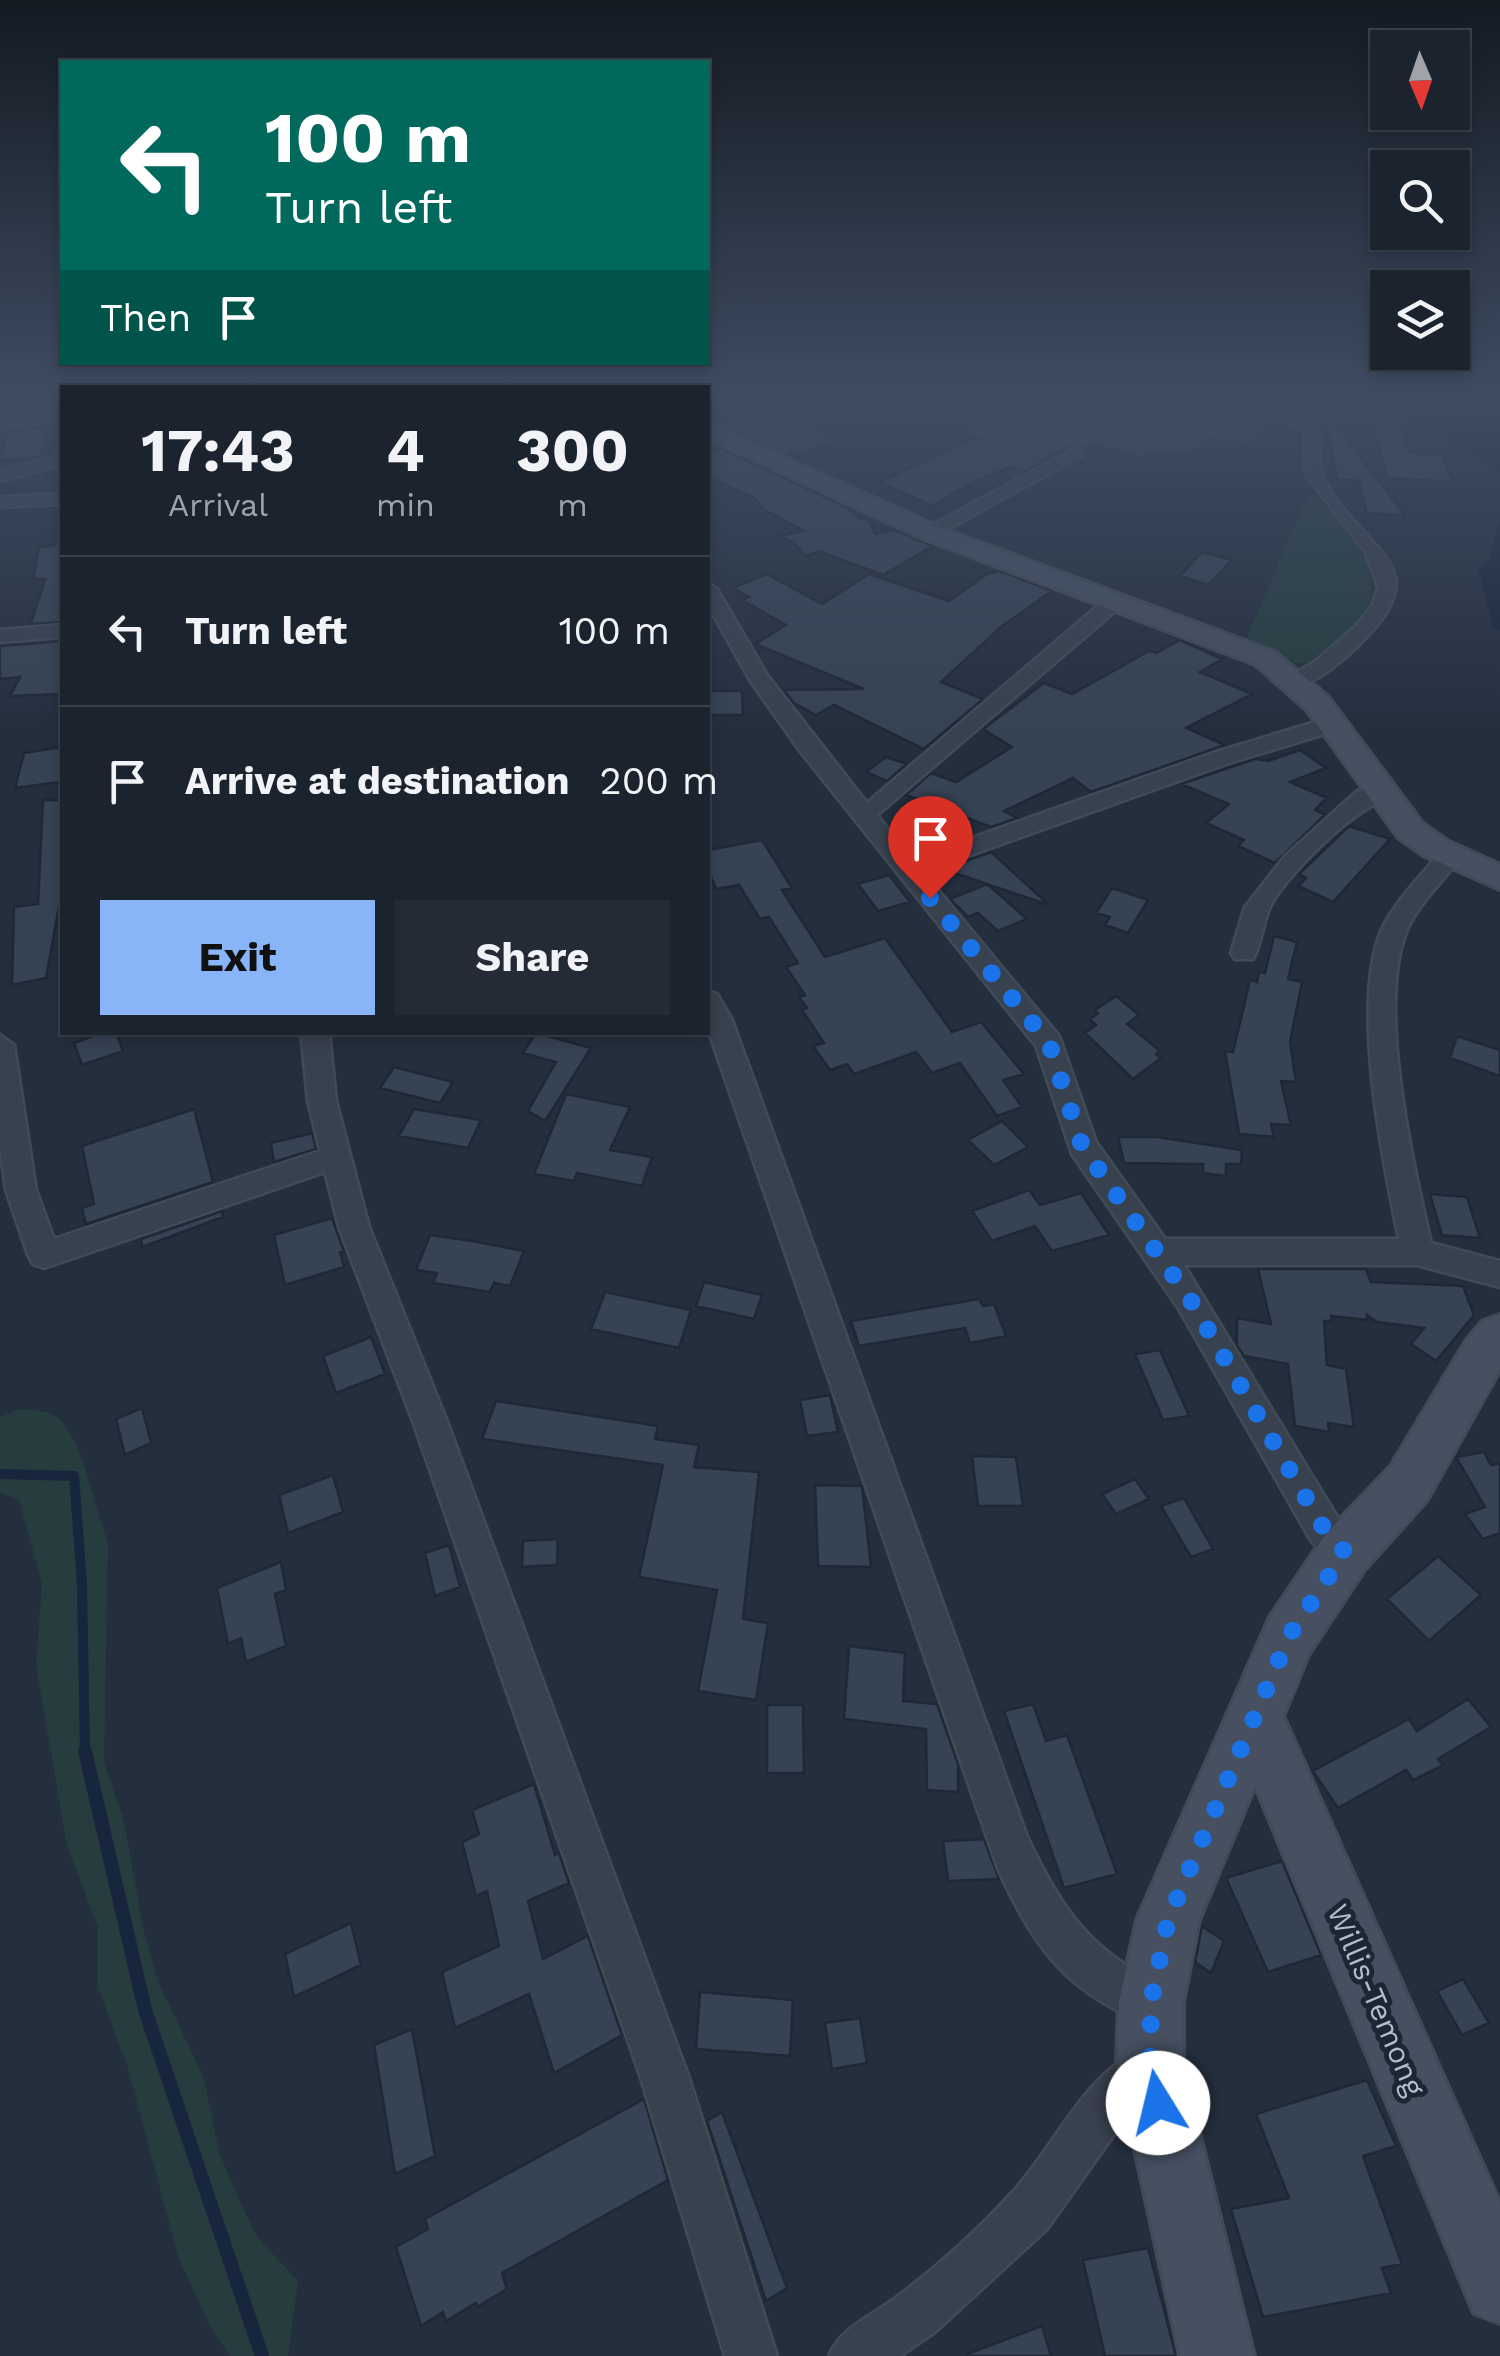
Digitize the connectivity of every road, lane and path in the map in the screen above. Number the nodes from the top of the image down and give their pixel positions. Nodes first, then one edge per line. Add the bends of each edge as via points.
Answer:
1 (877, 508) edge
2 (973, 508) edge
3 (1340, 508) edge
4 (929, 532) junction
5 (710, 594) edge
6 (1114, 602) junction
7 (60, 631) edge
8 (0, 636) edge
9 (1294, 680) junction
10 (1333, 724) junction
11 (1380, 794) junction
12 (864, 812) junction
13 (1450, 855) junction
14 (907, 868) junction
15 (1500, 878) edge
16 (1244, 954) dead end
17 (710, 1004) edge
18 (315, 1035) edge
19 (0, 1045) edge
20 (338, 1156) junction
21 (1160, 1252) junction
22 (1417, 1252) junction
23 (1500, 1274) edge
24 (1495, 1355) edge
25 (1345, 1552) junction
26 (1252, 1713) junction
27 (1151, 2002) junction
28 (1150, 2067) junction
29 (1500, 2287) edge
30 (751, 2356) edge
31 (855, 2356) edge
32 (1218, 2356) edge

1 - 4 main road
2 - 4 street
3 - 9 street via 1388,580 1385,600 1374,620 1315,672
4 - 6 main road
5 - 12 street via 757,676
6 - 9 main road via 1240,646
6 - 12 street
7 - 8 street
9 - 10 main road
10 - 11 main road
10 - 14 street
11 - 13 main road via 1410,830
11 - 16 street via 1366,796 1292,861 1257,907
12 - 14 street
13 - 15 main road
13 - 22 street via 1394,931 1381,998 1400,1180
14 - 21 street via 1049,1043 1082,1146
17 - 27 street via 870,1463 1038,1904 1086,1971
18 - 20 street via 322,1101
19 - 20 street via 21,1190 44,1255
20 - 30 street via 354,1227 665,2078
21 - 22 street
21 - 25 street via 1323,1527
22 - 23 street
24 - 25 main road via 1409,1483
25 - 26 main road via 1289,1636
26 - 27 main road via 1168,1920
26 - 29 main road, Willis-Temong
27 - 28 main road
28 - 31 street via 1104,2108 1029,2211 917,2314
28 - 32 main road

